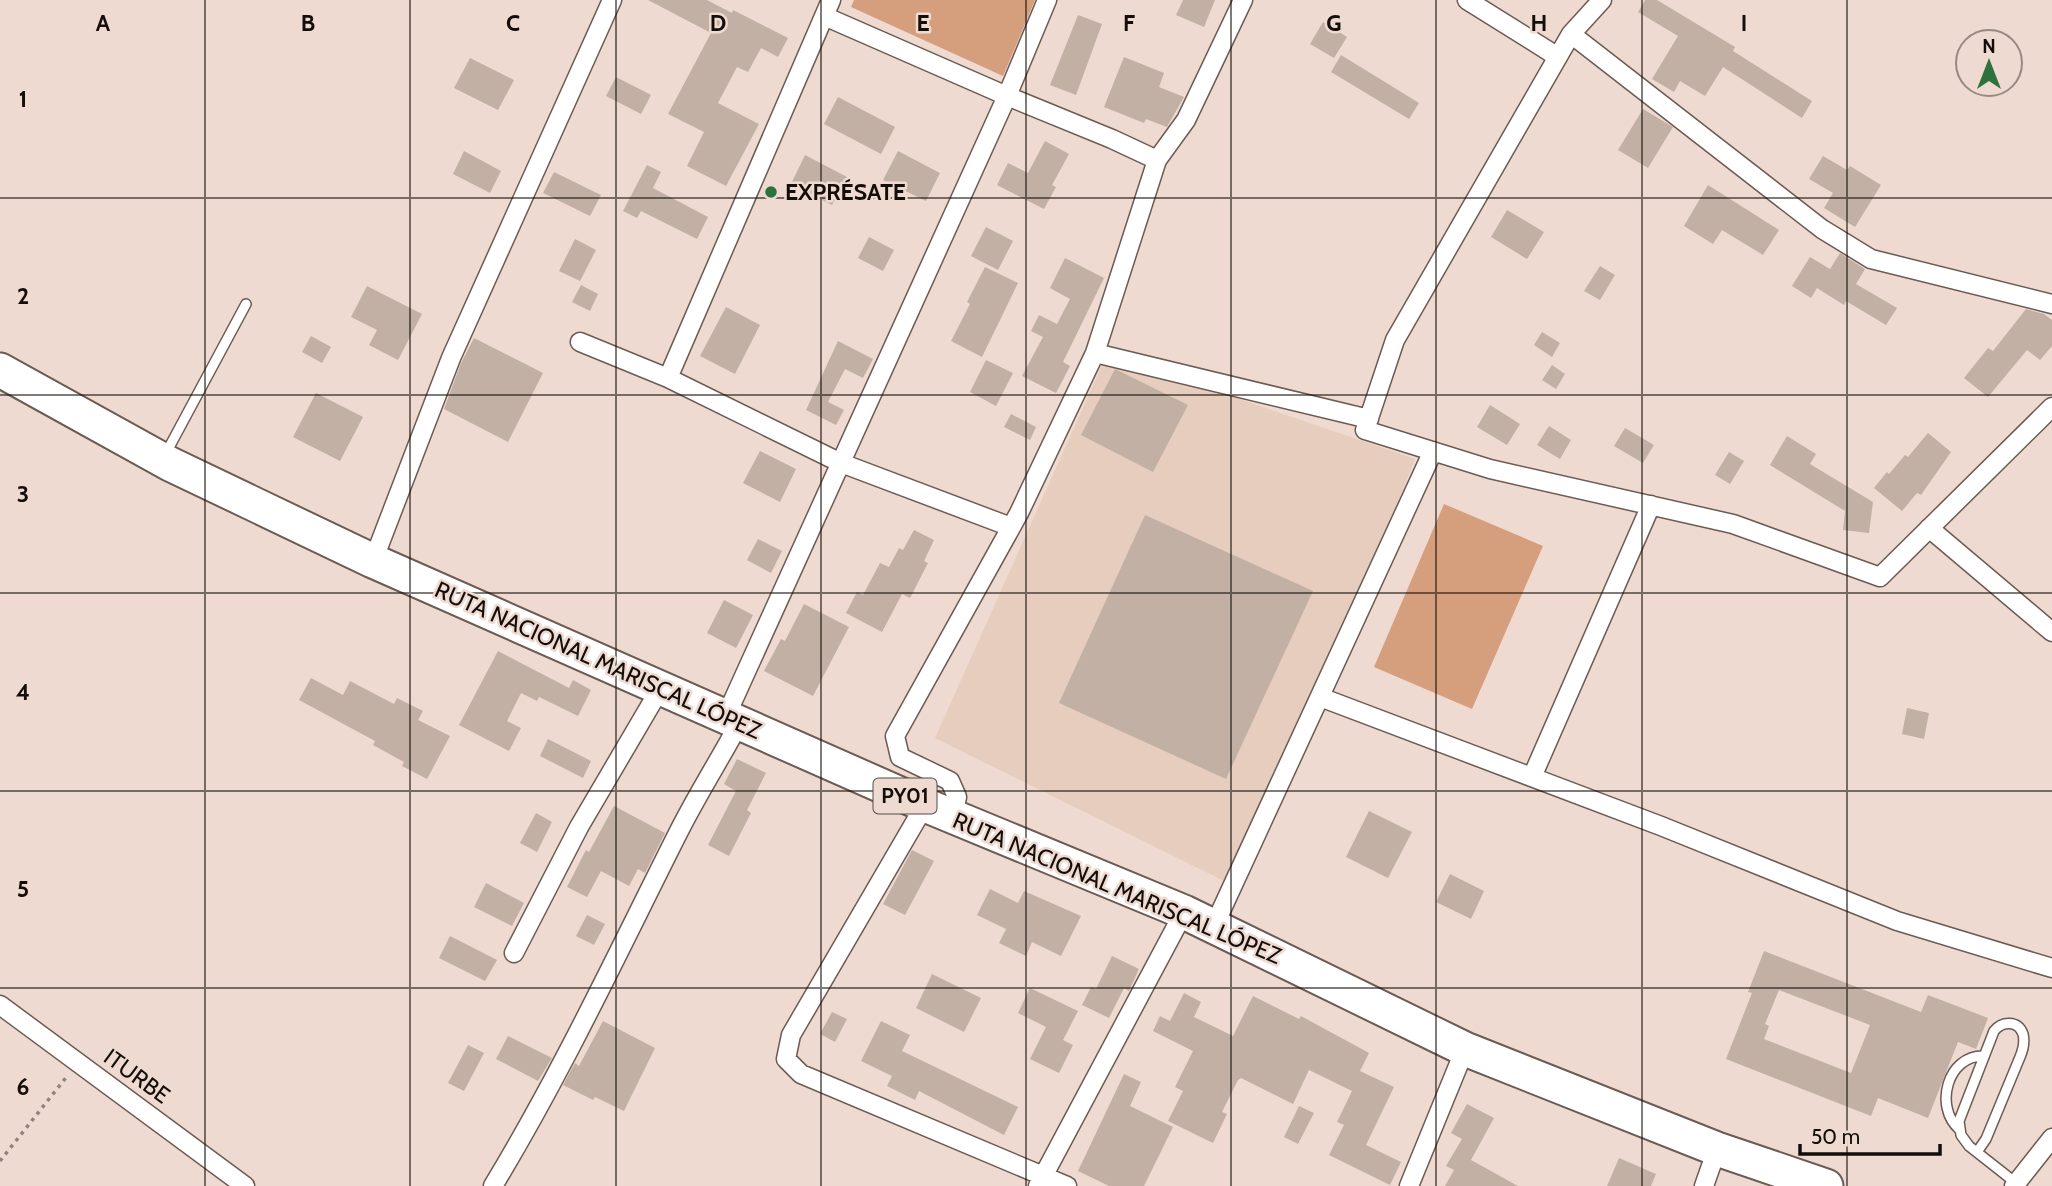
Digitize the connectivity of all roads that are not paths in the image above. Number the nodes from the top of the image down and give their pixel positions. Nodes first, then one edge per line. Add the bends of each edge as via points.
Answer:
1 (612, 0) edge
2 (1047, 0) edge
3 (1243, 0) edge
4 (1467, 0) edge
5 (1602, 0) edge
6 (827, 8) edge
7 (1571, 34) junction
8 (1558, 57) junction
9 (1007, 96) junction
10 (1157, 160) junction
11 (246, 304) dead end
12 (2052, 304) edge
13 (580, 342) dead end
14 (1095, 353) junction
15 (0, 370) edge
16 (668, 378) junction
17 (2052, 407) edge
18 (1369, 419) junction
19 (1433, 451) junction
20 (162, 460) junction
21 (841, 463) junction
22 (1651, 505) junction
23 (1011, 527) junction
24 (1929, 528) junction
25 (373, 561) junction
26 (2052, 632) edge
27 (660, 689) junction
28 (1320, 697) junction
29 (733, 719) junction
30 (1532, 777) junction
31 (939, 811) junction
32 (1184, 912) junction
33 (1214, 926) junction
34 (514, 953) dead end
35 (2052, 968) edge
36 (0, 1005) edge
37 (1465, 1049) junction
38 (1984, 1056) junction
39 (1959, 1129) junction
40 (2052, 1138) edge
41 (1717, 1149) junction
42 (1977, 1152) junction
43 (1041, 1181) edge
44 (2015, 1184) edge
45 (245, 1186) edge
46 (493, 1186) edge
47 (1067, 1186) edge
48 (1409, 1186) edge
49 (1704, 1186) edge
50 (1826, 1186) edge

1 - 25 street via 451,358
2 - 9 street
3 - 10 street via 1186,120
4 - 8 street
5 - 7 street
6 - 9 street
6 - 16 street
7 - 8 street
7 - 12 street via 1822,229 1871,259
8 - 18 street via 1395,340
9 - 10 street
9 - 21 street
10 - 14 street
11 - 20 lane
13 - 16 street
14 - 18 street
14 - 23 street
15 - 20 highway, RUTA NACIONAL MARISCAL LÓPEZ / PY01
16 - 21 street
17 - 24 street
18 - 19 street via 1365,430
19 - 22 street
19 - 28 street
20 - 25 highway, RUTA NACIONAL MARISCAL LÓPEZ / PY01
21 - 23 street
21 - 29 street
22 - 24 street via 1733,524 1880,577
22 - 30 street
23 - 31 street via 895,736 900,757 950,781 957,797
24 - 26 street
25 - 27 highway, RUTA NACIONAL MARISCAL LÓPEZ / PY01
27 - 29 highway, RUTA NACIONAL MARISCAL LÓPEZ / PY01
27 - 34 street via 579,827
28 - 30 street
28 - 33 street
29 - 31 highway, RUTA NACIONAL MARISCAL LÓPEZ / PY01
29 - 46 street via 605,982
30 - 35 street via 1897,921
31 - 32 highway, RUTA NACIONAL MARISCAL LÓPEZ / PY01
31 - 43 street via 791,1035 786,1059 801,1074
32 - 33 highway, RUTA NACIONAL MARISCAL LÓPEZ / PY01
32 - 43 street
33 - 37 highway, RUTA NACIONAL MARISCAL LÓPEZ / PY01
36 - 45 street, ITURBE
37 - 41 highway, RUTA NACIONAL MARISCAL LÓPEZ / PY01
37 - 48 street
38 - 39 lane
38 - 39 lane via 1962,1063 1947,1089 1947,1114
38 - 42 lane via 1998,1027 2012,1023 2021,1029 2021,1057
39 - 42 lane
40 - 44 street
41 - 49 street
41 - 50 highway, RUTA NACIONAL MARISCAL LÓPEZ / PY01
42 - 44 lane
43 - 47 street

